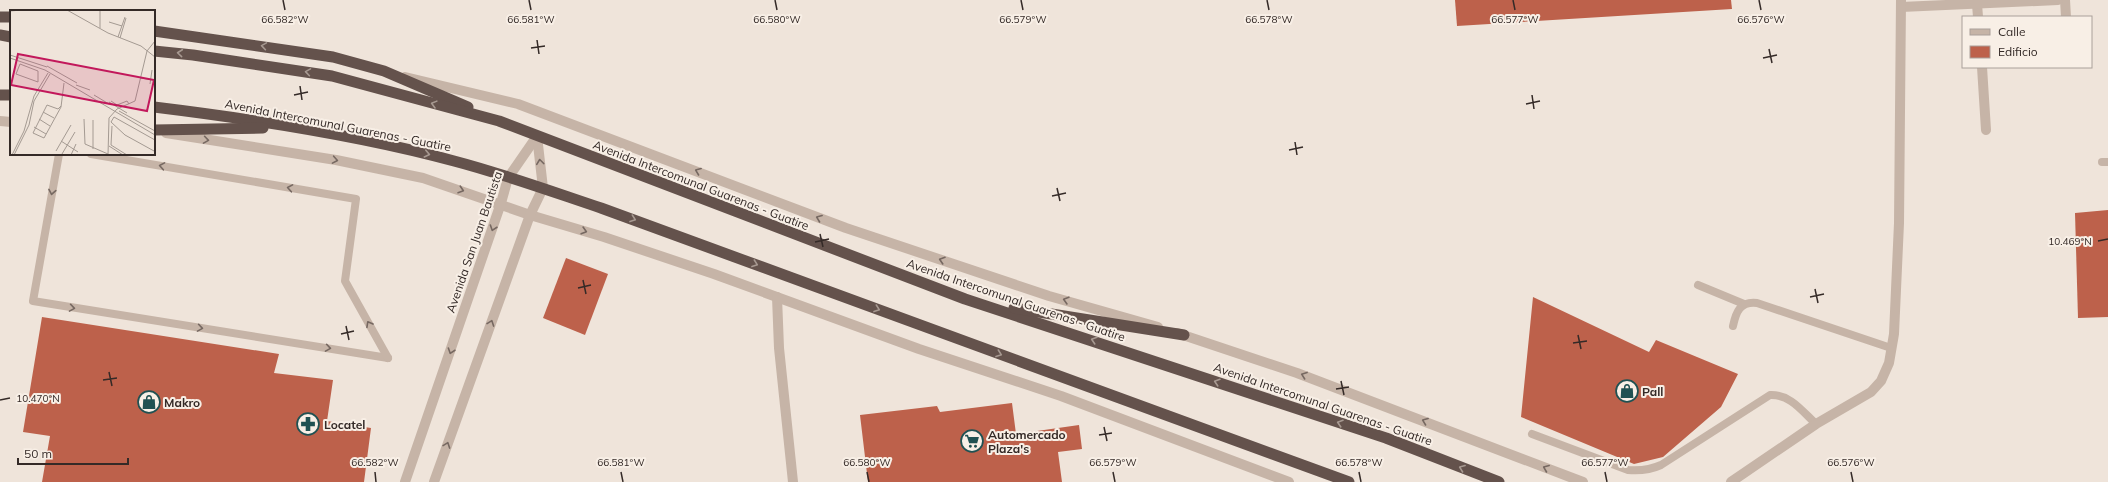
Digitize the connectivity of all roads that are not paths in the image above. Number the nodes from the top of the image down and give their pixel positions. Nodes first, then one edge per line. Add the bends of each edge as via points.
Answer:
1 (2058, 0) edge
2 (2065, 0) edge
3 (1901, 4) edge
4 (1977, 4) junction
5 (1978, 16) edge
6 (2066, 16) edge
7 (0, 17) edge
8 (10, 18) edge
9 (155, 31) edge
10 (0, 35) edge
11 (10, 36) edge
12 (155, 51) edge
13 (1982, 68) edge
14 (384, 71) junction
15 (155, 107) edge
16 (0, 121) edge
17 (499, 121) junction
18 (10, 122) edge
19 (292, 127) junction
20 (155, 130) edge
21 (155, 130) edge
22 (1986, 130) dead end
23 (537, 136) junction
24 (59, 155) edge
25 (97, 155) edge
26 (508, 178) junction
27 (543, 188) junction
28 (501, 204) junction
29 (530, 215) junction
30 (1698, 285) dead end
31 (777, 298) junction
32 (965, 299) junction
33 (1744, 304) junction
34 (1733, 326) dead end
35 (1184, 335) junction
36 (1892, 348) junction
37 (1816, 424) junction
38 (1532, 434) dead end
39 (405, 482) edge
40 (434, 482) edge
41 (793, 482) edge
42 (1289, 482) edge
43 (1349, 482) edge
44 (1499, 482) edge
45 (1583, 482) edge
46 (1731, 482) edge

1 - 4 street
2 - 6 street
3 - 4 street
3 - 36 street via 1899,223
4 - 5 street
7 - 8 highway
14 -> 9 highway via 334,57
10 - 11 highway
17 -> 12 highway, Avenida Intercomunal Guarenas - Guatire via 332,76 193,54
13 - 22 street
14 - 17 highway
35 -> 14 street, Avenida Intercomunal Guarenas - Guatire via 1049,296 846,228 518,104
15 - 19 highway, Avenida Intercomunal Guarenas - Guatire
16 - 18 street
17 - 23 highway, Avenida Intercomunal Guarenas - Guatire
19 - 20 highway
19 -> 26 highway, Avenida Intercomunal Guarenas - Guatire via 455,161
21 -> 28 street via 336,160 423,178
23 - 26 street, Avenida San Juan Bautista
27 -> 23 street
23 - 32 highway, Avenida Intercomunal Guarenas - Guatire
24 -> 25 lane via 33,301 388,358 345,280 356,199
26 - 27 highway, Avenida Intercomunal Guarenas - Guatire
26 - 28 street, Avenida San Juan Bautista
27 - 29 street
27 -> 43 highway, Avenida Intercomunal Guarenas - Guatire
28 - 29 street
28 -> 39 street, Avenida San Juan Bautista
29 -> 31 street via 619,242
40 -> 29 street
30 - 33 lane
31 - 41 street via 779,348
31 - 42 street via 1061,396
32 - 35 highway
44 -> 32 highway, Avenida Intercomunal Guarenas - Guatire via 1386,438
33 - 34 lane via 1735,315
33 - 36 lane via 1757,303
45 -> 35 street, Avenida Intercomunal Guarenas - Guatire via 1304,375
36 - 37 street via 1881,381 1871,392
37 - 38 lane via 1789,399 1770,395 1661,465 1640,471 1628,470
37 - 46 street

